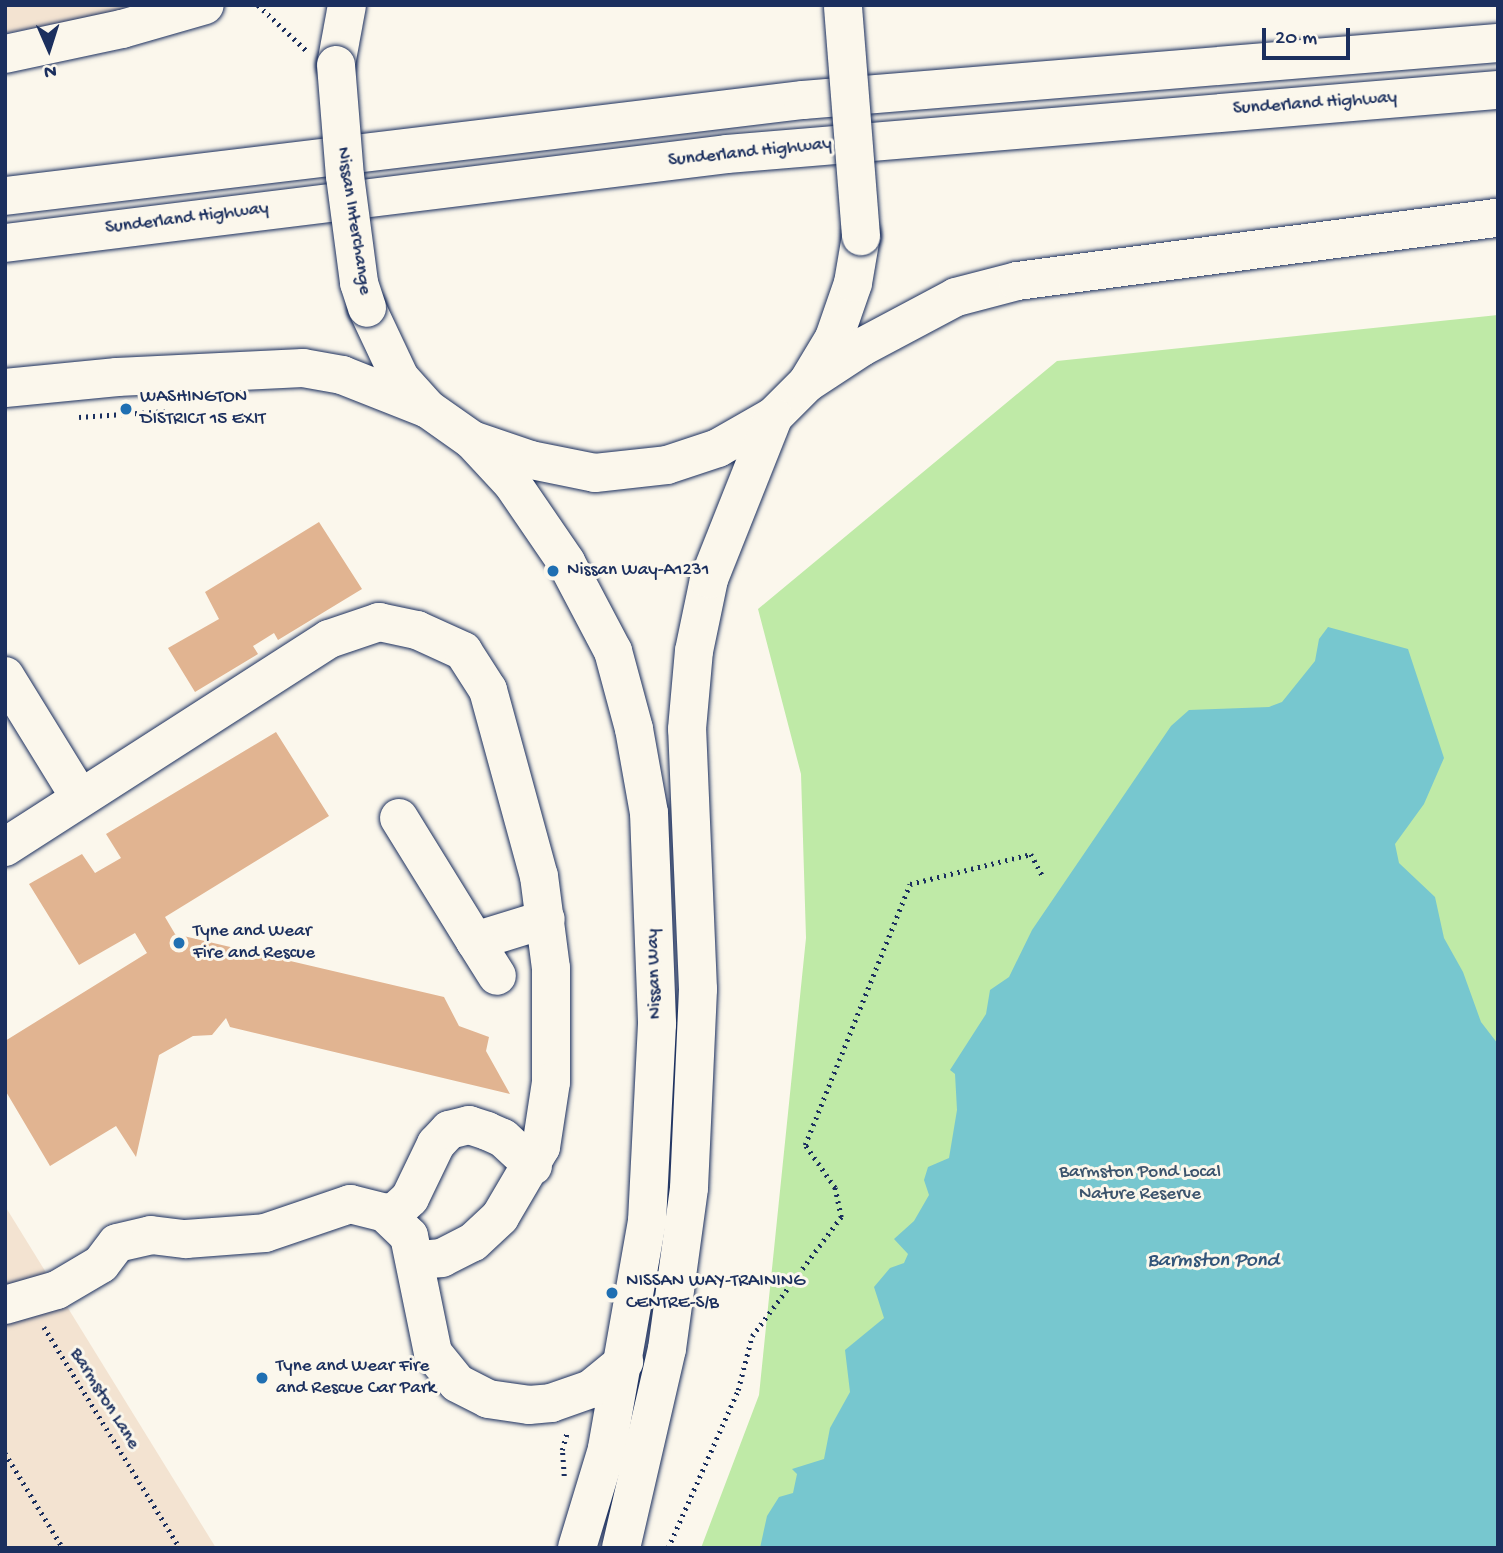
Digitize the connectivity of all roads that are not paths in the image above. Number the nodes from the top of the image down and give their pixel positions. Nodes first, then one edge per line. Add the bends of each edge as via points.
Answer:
1 (205, 5) edge
2 (347, 5) edge
3 (843, 6) edge
4 (1498, 43) edge
5 (5, 54) edge
6 (1498, 90) edge
7 (5, 196) edge
8 (1498, 218) edge
9 (5, 243) edge
10 (807, 383) junction
11 (5, 388) edge
12 (428, 409) junction
13 (774, 415) junction
14 (472, 440) junction
15 (5, 677) edge
16 (80, 797) junction
17 (399, 818) dead end
18 (5, 847) edge
19 (546, 919) junction
20 (475, 941) junction
21 (498, 976) dead end
22 (533, 1166) junction
23 (385, 1213) junction
24 (418, 1268) junction
25 (17, 1303) edge
26 (624, 1363) junction
27 (578, 1548) edge
28 (621, 1548) edge

1 - 5 main road via 122,29
2 - 12 main road, Nissan Interchange, bridge via 325,61 359,283 400,378
3 - 10 main road, Nissan Interchange, bridge via 861,236 853,283 834,338
4 - 7 main road via 803,100
6 - 9 main road, Sunderland Highway via 727,154
8 - 10 main road via 1017,281 957,297 862,346
10 - 13 main road, Nissan Interchange
11 - 12 main road via 303,368 342,375
12 - 14 main road, Nissan Interchange
13 - 14 main road, Nissan Interchange via 718,449 667,465 595,472 531,460
13 - 28 main road, Nissan Way via 709,579 694,651 687,729 698,989 689,1188 667,1349
14 - 26 main road, Nissan Way via 512,483 566,562 613,651 634,729 649,813 657,1024 647,1221
15 - 16 main road
16 - 18 main road
16 - 19 main road via 329,639 379,622 417,630 463,651 488,690 527,825
17 - 20 main road
19 - 20 main road
19 - 22 main road via 551,1082 547,1118
20 - 21 main road
22 - 23 main road via 503,1138 487,1131 469,1125 449,1130 436,1144 410,1198 396,1211
22 - 24 main road via 500,1217 473,1242
23 - 24 main road via 408,1236
23 - 25 main road via 350,1204 265,1233 186,1239 151,1235 117,1243 102,1265
24 - 26 main road via 433,1353 457,1382 488,1399 529,1405 577,1396
26 - 27 main road, Nissan Way via 607,1449

